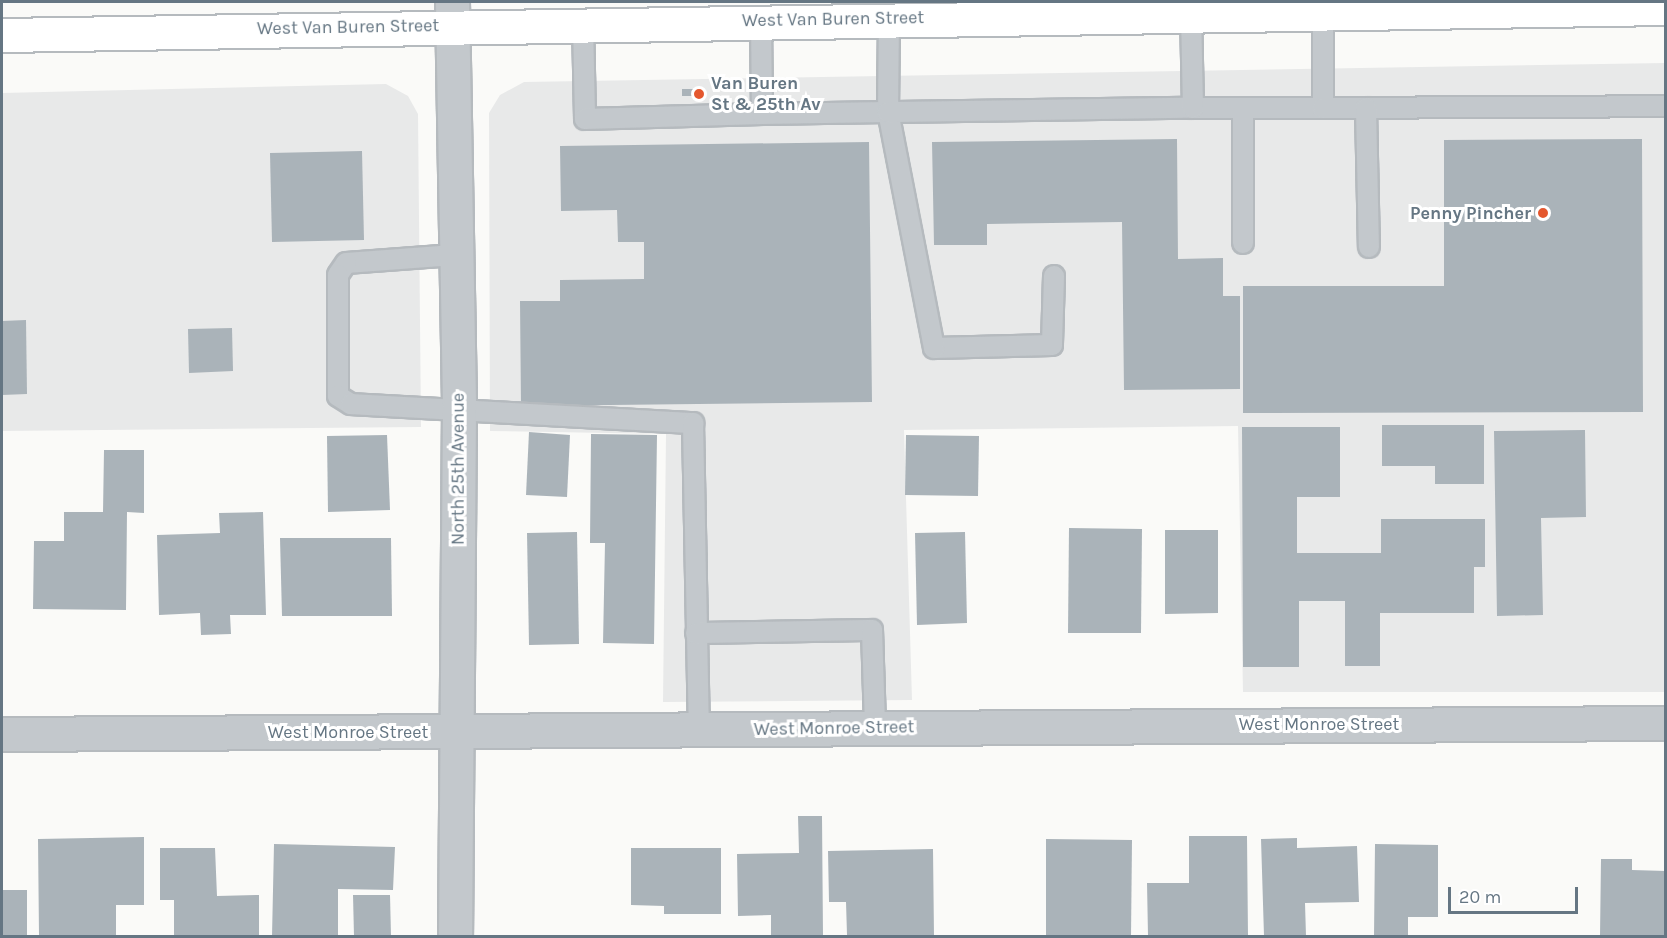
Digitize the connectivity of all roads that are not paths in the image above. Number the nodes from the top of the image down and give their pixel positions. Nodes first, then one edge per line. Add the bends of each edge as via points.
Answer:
1 (1414, 6) edge
2 (1665, 8) edge
3 (843, 10) edge
4 (948, 10) edge
5 (452, 13) edge
6 (1323, 13) junction
7 (1191, 15) junction
8 (890, 18) junction
9 (761, 20) junction
10 (583, 22) junction
11 (2, 35) edge
12 (1665, 106) edge
13 (1193, 108) junction
14 (1243, 108) junction
15 (1323, 108) junction
16 (1366, 108) junction
17 (888, 112) junction
18 (762, 114) junction
19 (1243, 243) dead end
20 (1369, 248) dead end
21 (454, 255) junction
22 (1054, 276) dead end
23 (459, 408) junction
24 (696, 633) junction
25 (1665, 723) edge
26 (875, 728) junction
27 (699, 729) junction
28 (457, 731) junction
29 (2, 734) edge
30 (455, 936) edge

1 - 2 main road, West Van Buren Street
1 - 6 main road, West Van Buren Street
3 - 8 main road, West Van Buren Street
3 - 9 main road, West Van Buren Street
4 - 7 main road, West Van Buren Street
4 - 8 main road, West Van Buren Street
5 - 10 main road, West Van Buren Street
5 - 11 main road, West Van Buren Street
5 - 21 street, North 25th Avenue
6 - 7 main road, West Van Buren Street
6 - 15 lane
7 - 13 lane
8 - 17 lane
9 - 10 main road, West Van Buren Street
9 - 18 lane
10 - 18 lane via 585,118
12 - 16 lane
13 - 14 lane
13 - 17 lane
14 - 15 lane
14 - 19 lane
15 - 16 lane
16 - 20 lane
17 - 18 lane
17 - 22 lane via 934,348 1052,345
21 - 23 street, North 25th Avenue
21 - 23 lane via 346,262 338,275 338,396 351,404
23 - 24 lane via 527,417 693,423
23 - 28 street, North 25th Avenue
24 - 26 lane via 872,630
24 - 27 lane
25 - 26 street, West Monroe Street
26 - 27 street, West Monroe Street
27 - 28 street, West Monroe Street
28 - 29 street, West Monroe Street
28 - 30 street, North 25th Avenue

